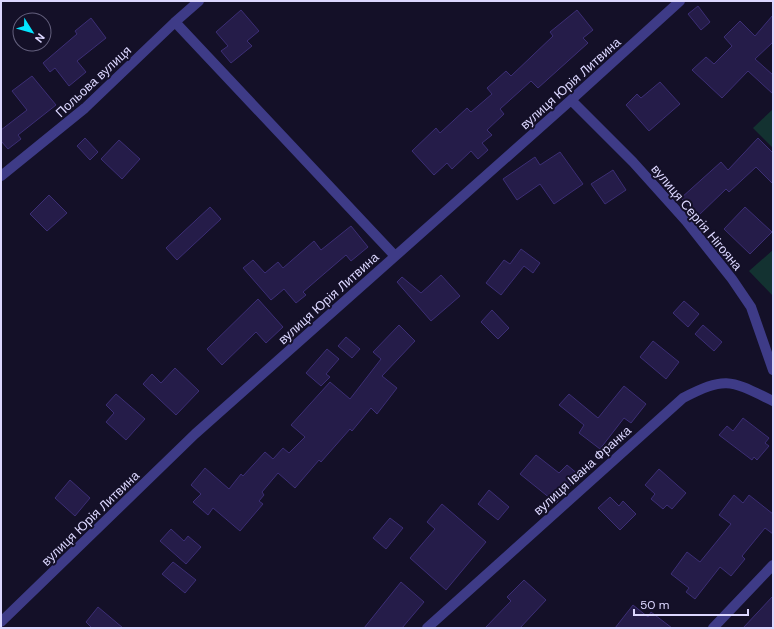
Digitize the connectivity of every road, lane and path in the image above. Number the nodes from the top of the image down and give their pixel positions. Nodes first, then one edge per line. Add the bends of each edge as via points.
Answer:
1 (199, 1) edge
2 (680, 1) edge
3 (175, 22) junction
4 (571, 100) junction
5 (1, 176) edge
6 (395, 256) junction
7 (773, 370) edge
8 (773, 401) edge
9 (773, 565) edge
10 (1, 622) edge
11 (427, 628) edge
12 (712, 628) edge

1 - 3 street, Польова вулиця
2 - 4 street, вулиця Юрія Литвина
3 - 5 street, Польова вулиця via 85,108
3 - 6 street
4 - 6 street, вулиця Юрія Литвина
4 - 7 street, вулиця Сергія Нігояна via 633,162 732,278 751,307
6 - 10 street, вулиця Юрія Литвина via 195,434
8 - 11 street, вулиця Івана Франка via 731,382 709,384 683,398
9 - 12 street

